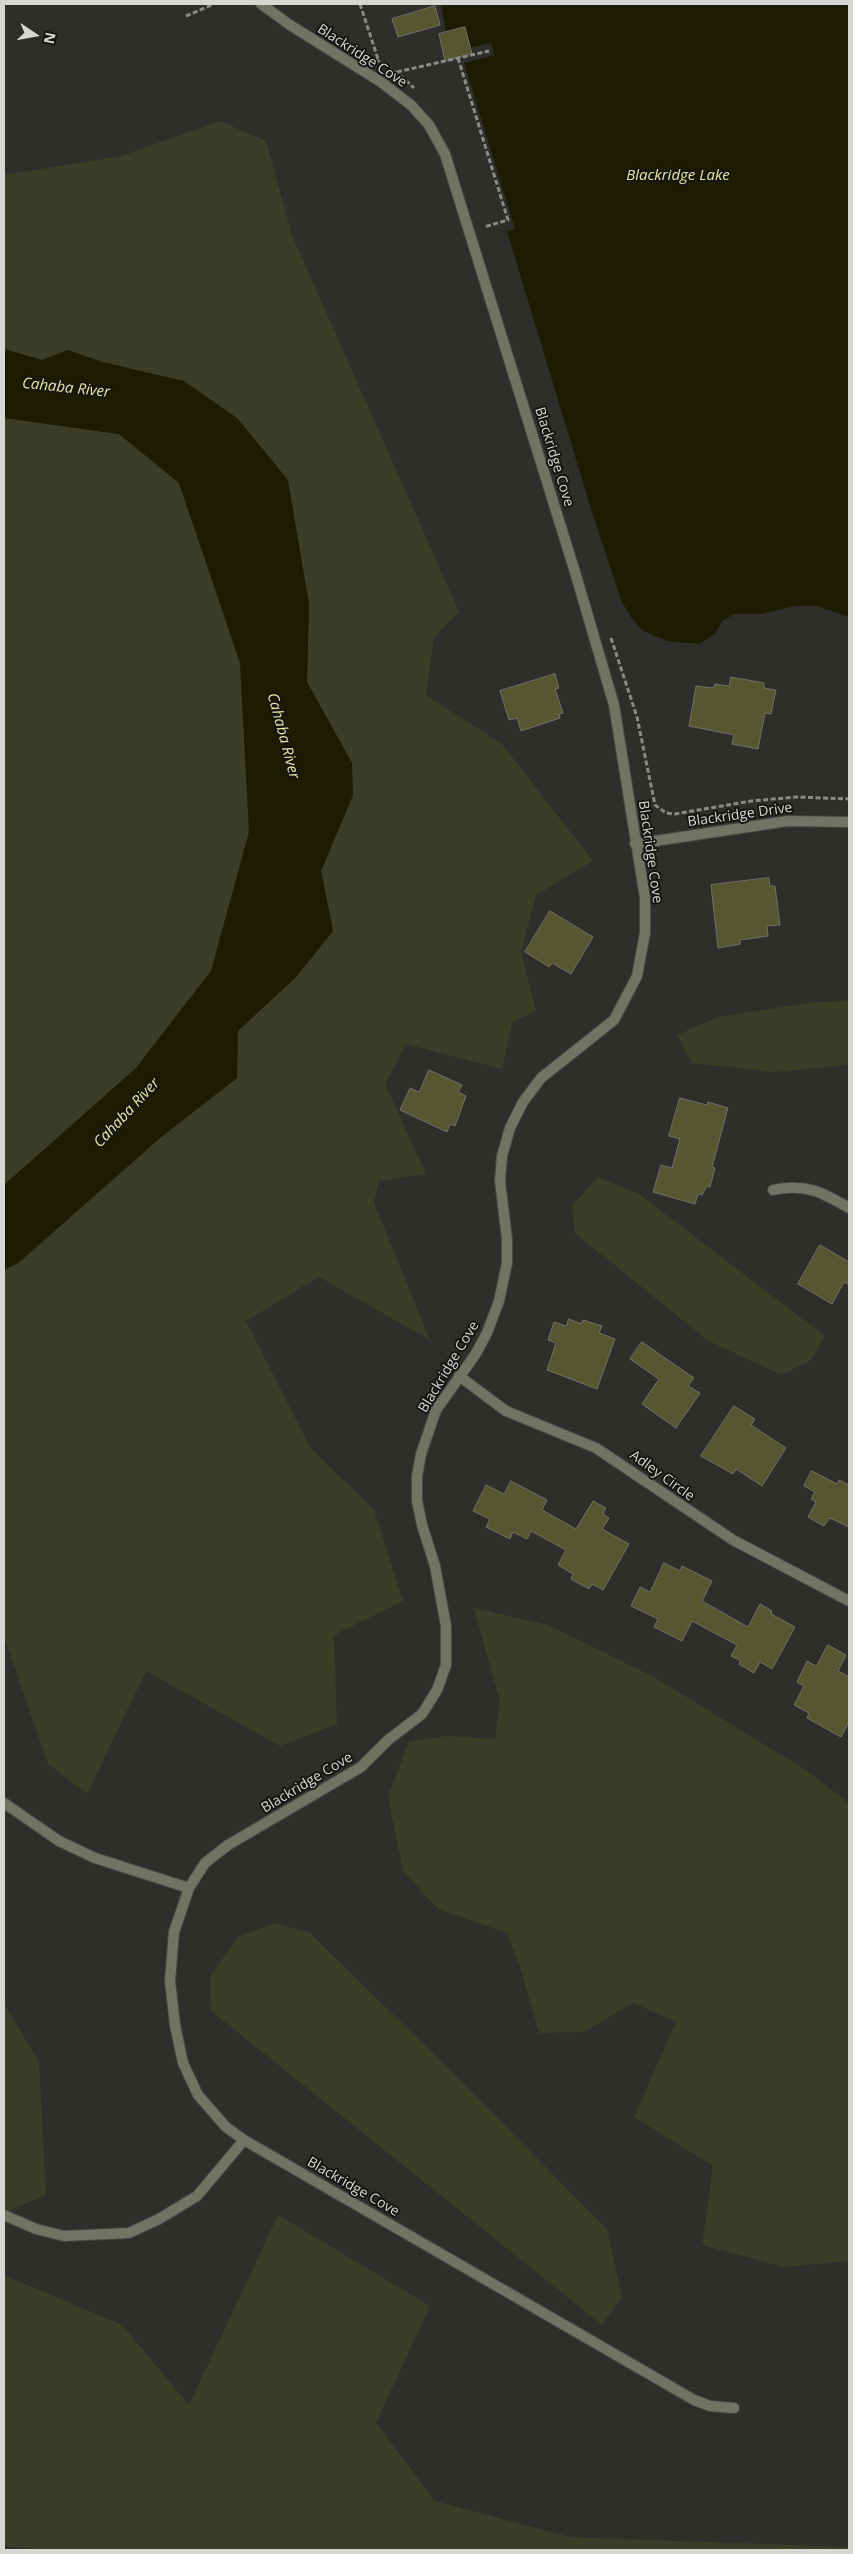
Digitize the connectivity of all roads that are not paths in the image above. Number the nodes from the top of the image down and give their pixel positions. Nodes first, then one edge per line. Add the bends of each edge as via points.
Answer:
1 (261, 4) edge
2 (849, 822) edge
3 (635, 844) junction
4 (773, 1190) dead end
5 (849, 1208) edge
6 (459, 1376) junction
7 (849, 1601) edge
8 (4, 1803) edge
9 (189, 1888) junction
10 (244, 2140) junction
11 (4, 2215) edge
12 (734, 2408) dead end

1 - 3 street, Blackridge Cove via 411,105 429,126 445,154 614,705
2 - 3 street, Blackridge Drive via 788,821
3 - 6 street, Blackridge Cove via 645,898 645,932 637,976 614,1020 541,1078 522,1102 510,1128 502,1156 500,1180 507,1263 499,1301 487,1333
4 - 5 street via 809,1188
6 - 7 street, Adley Circle via 506,1411 596,1448 734,1540
6 - 9 street, Blackridge Cove via 436,1410 421,1454 418,1476 417,1501 435,1566 446,1626 446,1665 436,1690 422,1714 388,1740 361,1767 228,1845 205,1863
8 - 9 street via 59,1841 95,1858
9 - 10 street, Blackridge Cove via 174,1932 170,1981 175,2025 184,2063 198,2095 226,2127
10 - 11 street via 197,2196 128,2233 64,2236 36,2229
10 - 12 street, Blackridge Cove via 694,2400 710,2406

